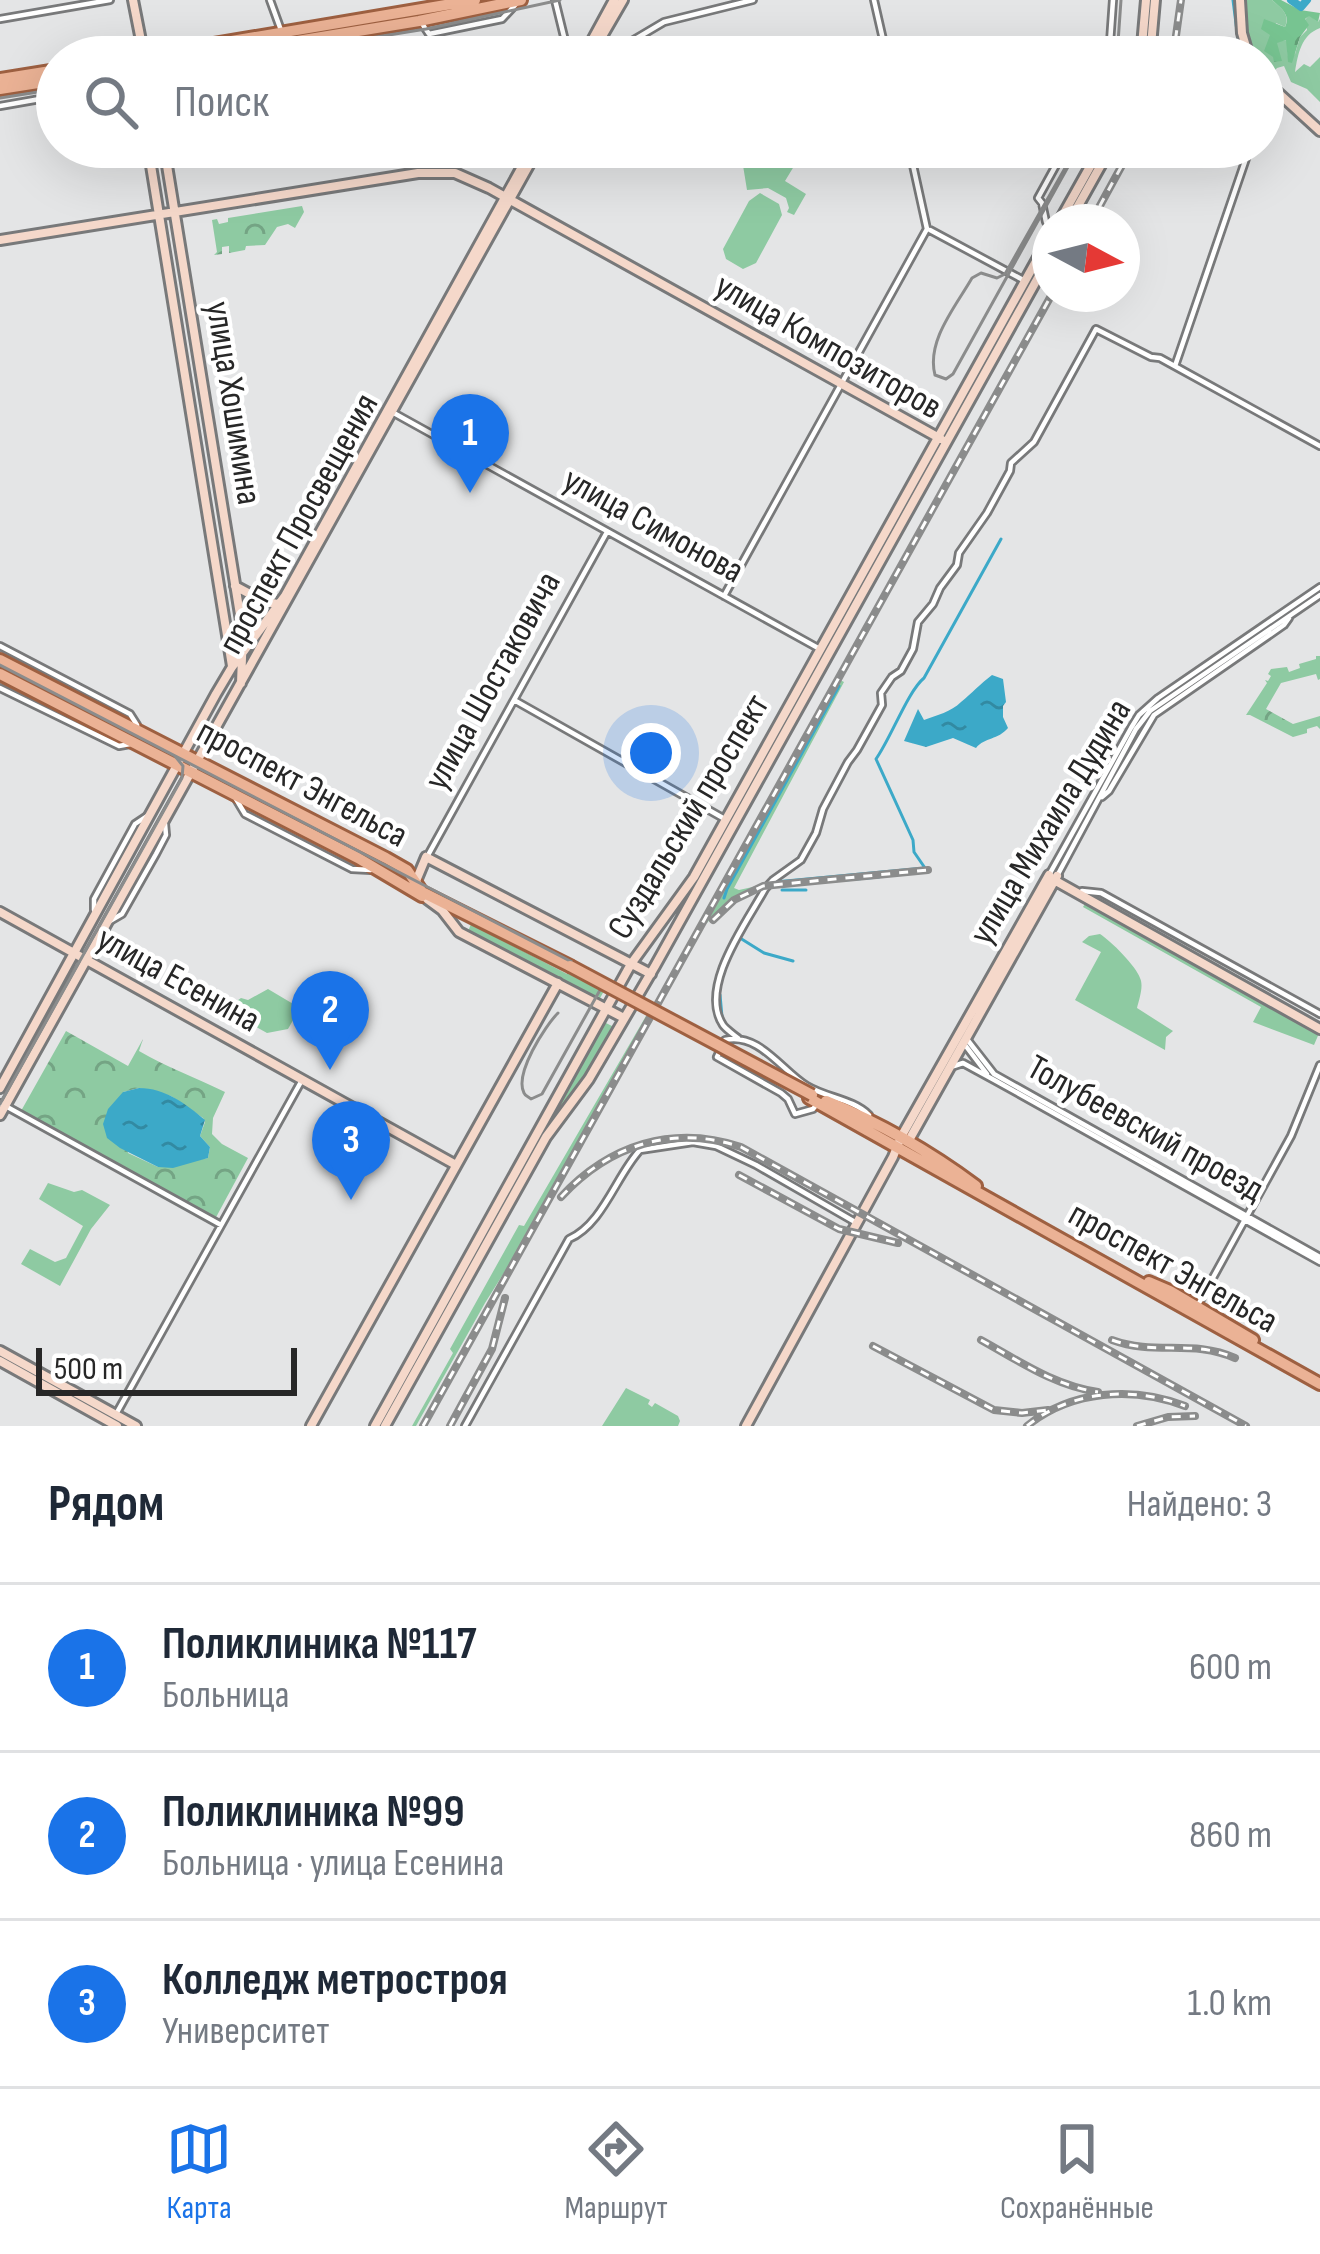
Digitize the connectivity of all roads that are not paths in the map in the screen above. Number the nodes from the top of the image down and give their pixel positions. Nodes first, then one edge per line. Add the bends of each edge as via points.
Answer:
1 (110, 0) edge
2 (133, 0) edge
3 (270, 0) edge
4 (475, 0) edge
5 (520, 0) edge
6 (555, 0) edge
7 (618, 0) edge
8 (753, 0) edge
9 (874, 0) edge
10 (1113, 0) edge
11 (1144, 0) edge
12 (1156, 0) edge
13 (1240, 0) edge
14 (451, 15) junction
15 (0, 19) edge
16 (419, 21) junction
17 (461, 28) junction
18 (282, 33) junction
19 (139, 36) edge
20 (264, 36) edge
21 (328, 36) edge
22 (564, 36) edge
23 (598, 36) edge
24 (601, 36) edge
25 (640, 36) edge
26 (882, 36) edge
27 (1113, 36) edge
28 (1144, 36) edge
29 (1152, 36) edge
30 (1243, 36) edge
31 (36, 73) edge
32 (0, 79) edge
33 (36, 83) edge
34 (0, 89) edge
35 (1284, 98) edge
36 (36, 100) edge
37 (0, 106) edge
38 (1320, 131) edge
39 (151, 168) edge
40 (168, 168) edge
41 (524, 168) edge
42 (914, 168) edge
43 (1054, 168) edge
44 (1088, 168) edge
45 (1099, 168) edge
46 (1243, 168) edge
47 (506, 199) junction
48 (1043, 204) edge
49 (1068, 204) edge
50 (1079, 204) edge
51 (175, 213) junction
52 (159, 216) junction
53 (927, 229) junction
54 (0, 242) edge
55 (1032, 268) edge
56 (1025, 281) junction
57 (1032, 286) edge
58 (1175, 366) junction
59 (977, 378) junction
60 (841, 385) junction
61 (390, 411) junction
62 (209, 424) junction
63 (193, 426) junction
64 (941, 440) junction
65 (1320, 446) edge
66 (607, 532) junction
67 (235, 586) junction
68 (1320, 591) edge
69 (724, 596) junction
70 (280, 604) junction
71 (1293, 612) junction
72 (243, 633) junction
73 (256, 634) junction
74 (0, 646) edge
75 (229, 647) junction
76 (825, 652) junction
77 (241, 655) junction
78 (256, 657) junction
79 (0, 660) edge
80 (237, 668) junction
81 (0, 674) edge
82 (19, 683) junction
83 (241, 685) junction
84 (3, 690) edge
85 (90, 700) junction
86 (514, 700) junction
87 (140, 739) junction
88 (181, 760) junction
89 (194, 767) junction
90 (1112, 767) junction
91 (1097, 800) junction
92 (726, 820) junction
93 (426, 857) junction
94 (406, 870) junction
95 (1053, 877) junction
96 (416, 881) junction
97 (421, 895) junction
98 (0, 912) edge
99 (470, 920) junction
100 (464, 935) junction
101 (75, 953) junction
102 (86, 960) junction
103 (632, 964) junction
104 (568, 968) junction
105 (650, 974) junction
106 (558, 983) junction
107 (607, 1009) junction
108 (624, 1018) junction
109 (1320, 1022) edge
110 (962, 1036) junction
111 (738, 1038) junction
112 (1320, 1065) edge
113 (949, 1069) junction
114 (302, 1080) junction
115 (996, 1081) junction
116 (0, 1088) edge
117 (813, 1099) junction
118 (2, 1108) edge
119 (869, 1119) junction
120 (902, 1144) junction
121 (456, 1166) junction
122 (1246, 1218) junction
123 (855, 1222) junction
124 (221, 1226) junction
125 (1320, 1259) edge
126 (1195, 1310) junction
127 (0, 1351) edge
128 (0, 1361) edge
129 (1320, 1382) edge
130 (113, 1422) edge
131 (136, 1426) edge
132 (311, 1426) edge
133 (375, 1426) edge
134 (386, 1426) edge
135 (465, 1426) edge
136 (746, 1426) edge

1 - 15 street
2 - 19 main road
3 - 18 street
4 - 18 main road
5 - 14 main road
5 - 17 street via 502,20
6 - 22 street
7 - 23 main road
7 - 24 main road
8 - 25 street via 664,22
9 - 26 street
10 - 27 street
11 - 28 main road
12 - 29 main road
13 - 30 main road
14 - 16 main road
14 - 17 street
16 - 17 street via 429,34
16 - 21 main road
18 - 20 main road
31 - 32 main road
33 - 34 main road
35 - 38 main road
36 - 37 street
39 - 52 main road, улица Хошимина
40 - 51 main road, улица Хошимина
41 - 47 main road, проспект Просвещения
42 - 53 street
43 - 48 street via 1038,198
44 - 49 main road
45 - 50 main road
46 - 58 street
47 - 51 main road, улица Композиторов via 454,175 426,174
47 - 60 main road, улица Композиторов
47 - 61 main road, проспект Просвещения
51 - 52 main road, улица Композиторов
51 - 62 main road, улица Хошимина
52 - 54 main road, улица Композиторов
52 - 63 main road, улица Хошимина
53 - 56 street
53 - 60 street
55 - 56 main road, Суздальский проспект
56 - 59 main road, Суздальский проспект
57 - 59 main road, Суздальский проспект
58 - 65 street
58 - 111 street via 1096,329 918,622 913,650 881,693 882,705 801,860 765,889 718,971 721,1021
59 - 64 main road, Суздальский проспект
60 - 64 main road, улица Композиторов
60 - 69 street
61 - 66 street, улица Симонова
61 - 70 main road, проспект Просвещения
61 - 78 main road, проспект Просвещения
62 - 63 main road
62 - 67 main road, улица Хошимина
63 - 75 main road, улица Хошимина
64 - 76 main road, Суздальский проспект
66 - 69 street, улица Симонова
66 - 86 street, улица Шостаковича
67 - 70 main road
67 - 72 main road, улица Хошимина
68 - 71 street, улица Михаила Дудина
68 - 90 street, улица Михаила Дудина via 1158,698 1137,718
69 - 76 street, улица Симонова
70 - 73 main road, проспект Просвещения
71 - 90 street, улица Михаила Дудина via 1159,704
71 - 91 street via 1154,715
72 - 73 main road
72 - 77 main road, улица Хошимина
73 - 77 main road, проспект Просвещения
74 - 85 street
75 - 77 main road
75 - 80 main road, улица Хошимина
76 - 92 main road, Суздальский проспект
76 - 105 main road, Суздальский проспект
77 - 78 main road
77 - 80 main road, проспект Просвещения
78 - 83 main road, проспект Просвещения
79 - 85 main road, проспект Энгельса
80 - 83 main road, улица Хошимина
80 - 88 main road, проспект Просвещения
81 - 82 main road, проспект Энгельса
82 - 84 street
82 - 87 main road, проспект Энгельса
83 - 89 main road, проспект Просвещения
84 - 87 street via 118,746
85 - 87 main road, проспект Энгельса
86 - 92 street
86 - 93 street, улица Шостаковича
87 - 88 main road, проспект Энгельса
88 - 89 main road, проспект Энгельса
88 - 101 main road, проспект Просвещения
89 - 94 main road, проспект Энгельса
89 - 97 main road, проспект Энгельса
89 - 102 main road, проспект Просвещения
90 - 91 street, улица Михаила Дудина
90 - 95 street, улица Михаила Дудина
91 - 95 street, улица Михаила Дудина
92 - 103 main road, Суздальский проспект
93 - 94 main road, улица Шостаковича
93 - 96 main road, улица Шостаковича
93 - 103 main road, проспект Энгельса
94 - 96 main road, проспект Энгельса
95 - 109 main road
95 - 109 main road
95 - 110 main road, улица Михаила Дудина
96 - 104 main road, проспект Энгельса via 422,892
97 - 99 main road, проспект Энгельса
97 - 100 main road, проспект Энгельса
98 - 101 main road, улица Есенина
99 - 100 main road via 461,924
99 - 104 main road, проспект Энгельса
100 - 106 main road, проспект Энгельса
101 - 102 main road, улица Есенина
101 - 116 main road, проспект Просвещения
102 - 114 main road, улица Есенина
102 - 118 main road, проспект Просвещения
103 - 105 main road, проспект Энгельса
103 - 107 main road, Суздальский проспект
104 - 117 main road, bridge
105 - 108 main road, Суздальский проспект
106 - 107 main road, проспект Энгельса
106 - 121 main road
107 - 108 main road, проспект Энгельса
107 - 133 main road, Суздальский проспект
108 - 134 main road, Суздальский проспект via 546,1137
110 - 113 main road, улица Михаила Дудина
110 - 115 street, Толубеевский проезд
110 - 120 main road, улица Михаила Дудина
110 - 122 street, Толубеевский проезд via 994,1075
111 - 117 street via 725,1040 717,1057 782,1094 795,1114 813,1109
111 - 119 street
112 - 122 street
113 - 115 street, Толубеевский проезд via 963,1063
113 - 120 main road, улица Михаила Дудина
114 - 121 main road, улица Есенина
114 - 124 street
115 - 122 street, Толубеевский проезд
117 - 119 main road, проспект Энгельса
117 - 120 main road, проспект Энгельса
118 - 124 street
119 - 120 main road, проспект Энгельса
120 - 123 main road
120 - 126 main road, проспект Энгельса
121 - 132 main road
122 - 125 street, Толубеевский проезд
122 - 126 street
123 - 135 street via 716,1146 693,1142 637,1153 588,1226 569,1239
123 - 136 main road
124 - 130 street
126 - 129 main road, проспект Энгельса
127 - 130 main road
128 - 130 main road
130 - 131 main road

